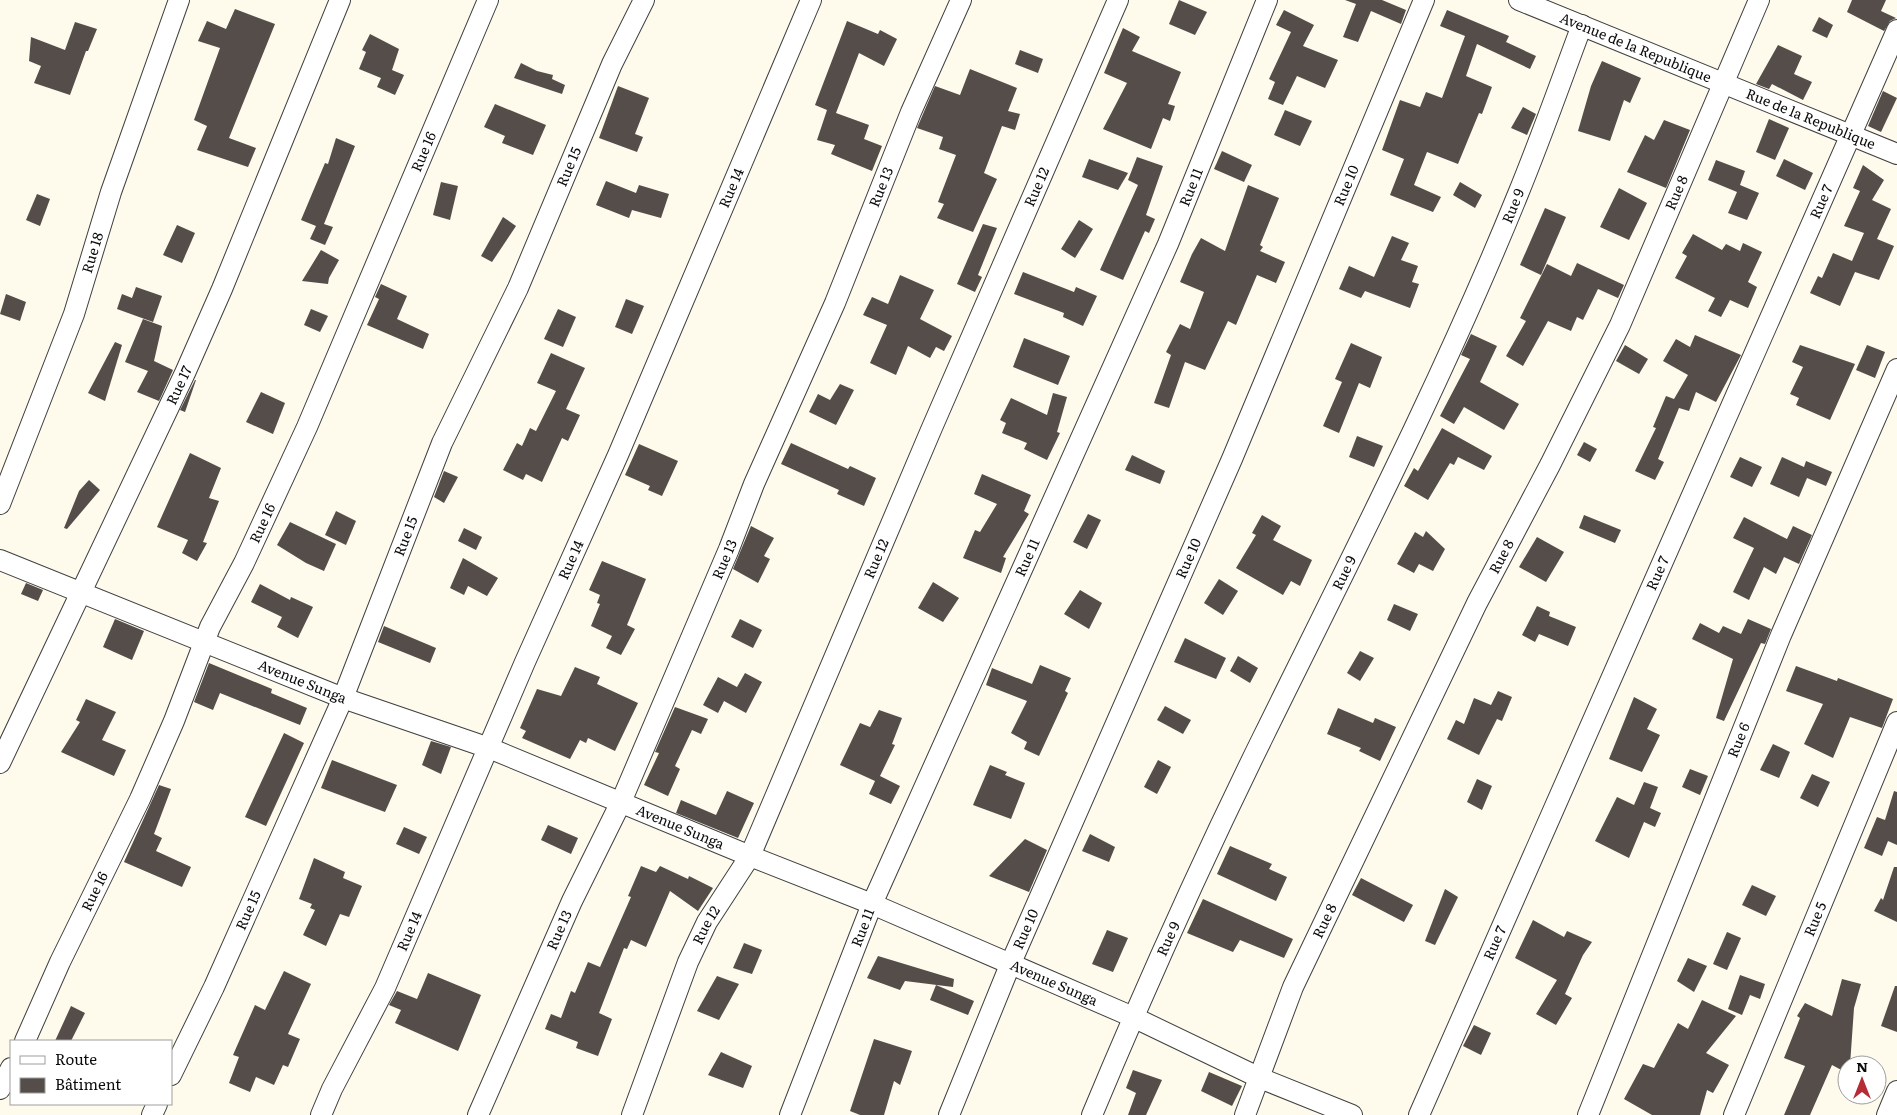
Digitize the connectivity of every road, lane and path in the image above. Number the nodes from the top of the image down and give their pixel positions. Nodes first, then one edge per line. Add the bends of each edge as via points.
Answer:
1 (179, 0) edge
2 (340, 0) edge
3 (488, 0) edge
4 (644, 0) edge
5 (811, 0) edge
6 (961, 0) edge
7 (1118, 0) edge
8 (1267, 0) edge
9 (1424, 0) edge
10 (1520, 0) edge
11 (1759, 0) edge
12 (1582, 25) junction
13 (1897, 30) edge
14 (1725, 84) junction
15 (1852, 136) junction
16 (1897, 154) edge
17 (1897, 369) edge
18 (0, 504) edge
19 (0, 560) edge
20 (81, 592) junction
21 (204, 643) junction
22 (343, 698) junction
23 (1897, 722) edge
24 (489, 748) junction
25 (0, 763) edge
26 (621, 802) junction
27 (750, 856) junction
28 (872, 904) junction
29 (1010, 965) junction
30 (1133, 1017) junction
31 (26, 1040) edge
32 (10, 1070) edge
33 (172, 1073) edge
34 (1260, 1078) junction
35 (0, 1089) edge
36 (1897, 1091) edge
37 (322, 1115) edge
38 (478, 1115) edge
39 (632, 1115) edge
40 (790, 1115) edge
41 (949, 1115) edge
42 (1092, 1115) edge
43 (1245, 1115) edge
44 (1352, 1115) edge
45 (1419, 1115) edge
46 (1588, 1115) edge
47 (1734, 1115) edge
48 (1887, 1115) edge

1 - 18 street, Rue 18 via 111,192 74,314
2 - 20 street, Rue 17 via 222,289
3 - 21 street, Rue 16 via 307,427 267,517
4 - 22 street, Rue 15 via 612,64 518,288 442,443
5 - 24 street, Rue 14 via 618,455
6 - 26 street, Rue 13
7 - 27 street, Rue 12 via 930,430
8 - 28 street, Rue 11 via 1168,244
9 - 29 street, Rue 10 via 1232,460
10 - 12 street, Avenue de la Republique
11 - 14 street, Rue 8
12 - 14 street, Avenue de la Republique
12 - 30 street, Rue 9 via 1518,195 1445,359 1258,747
13 - 15 street, Rue 7
14 - 15 street, Rue de la Republique
14 - 34 street, Rue 8 via 1620,325 1477,603 1317,934 1293,987
15 - 16 street, Rue de la Republique
15 - 45 street, Rue 7
17 - 46 street, Rue 6 via 1781,636
19 - 20 street, Avenue Sunga
20 - 21 street, Avenue Sunga
20 - 25 street, Rue 17
21 - 22 street, Avenue Sunga
21 - 31 street, Rue 16 via 140,799 60,962
22 - 24 street, Avenue Sunga
22 - 33 street, Rue 15 via 214,988
23 - 47 street, Rue 5
24 - 26 street, Avenue Sunga
24 - 37 street, Rue 14 via 385,988
26 - 27 street, Avenue Sunga
26 - 38 street, Rue 13 via 572,901
27 - 28 street, Avenue Sunga
27 - 39 street, Rue 12 via 707,922 688,962
28 - 29 street, Avenue Sunga
28 - 40 street, Rue 11
29 - 30 street, Avenue Sunga
29 - 41 street, Rue 10
30 - 34 street, Avenue Sunga
30 - 42 street, Rue 9
32 - 35 street
34 - 43 street, Rue 8
34 - 44 street, Avenue Sunga
36 - 48 street

